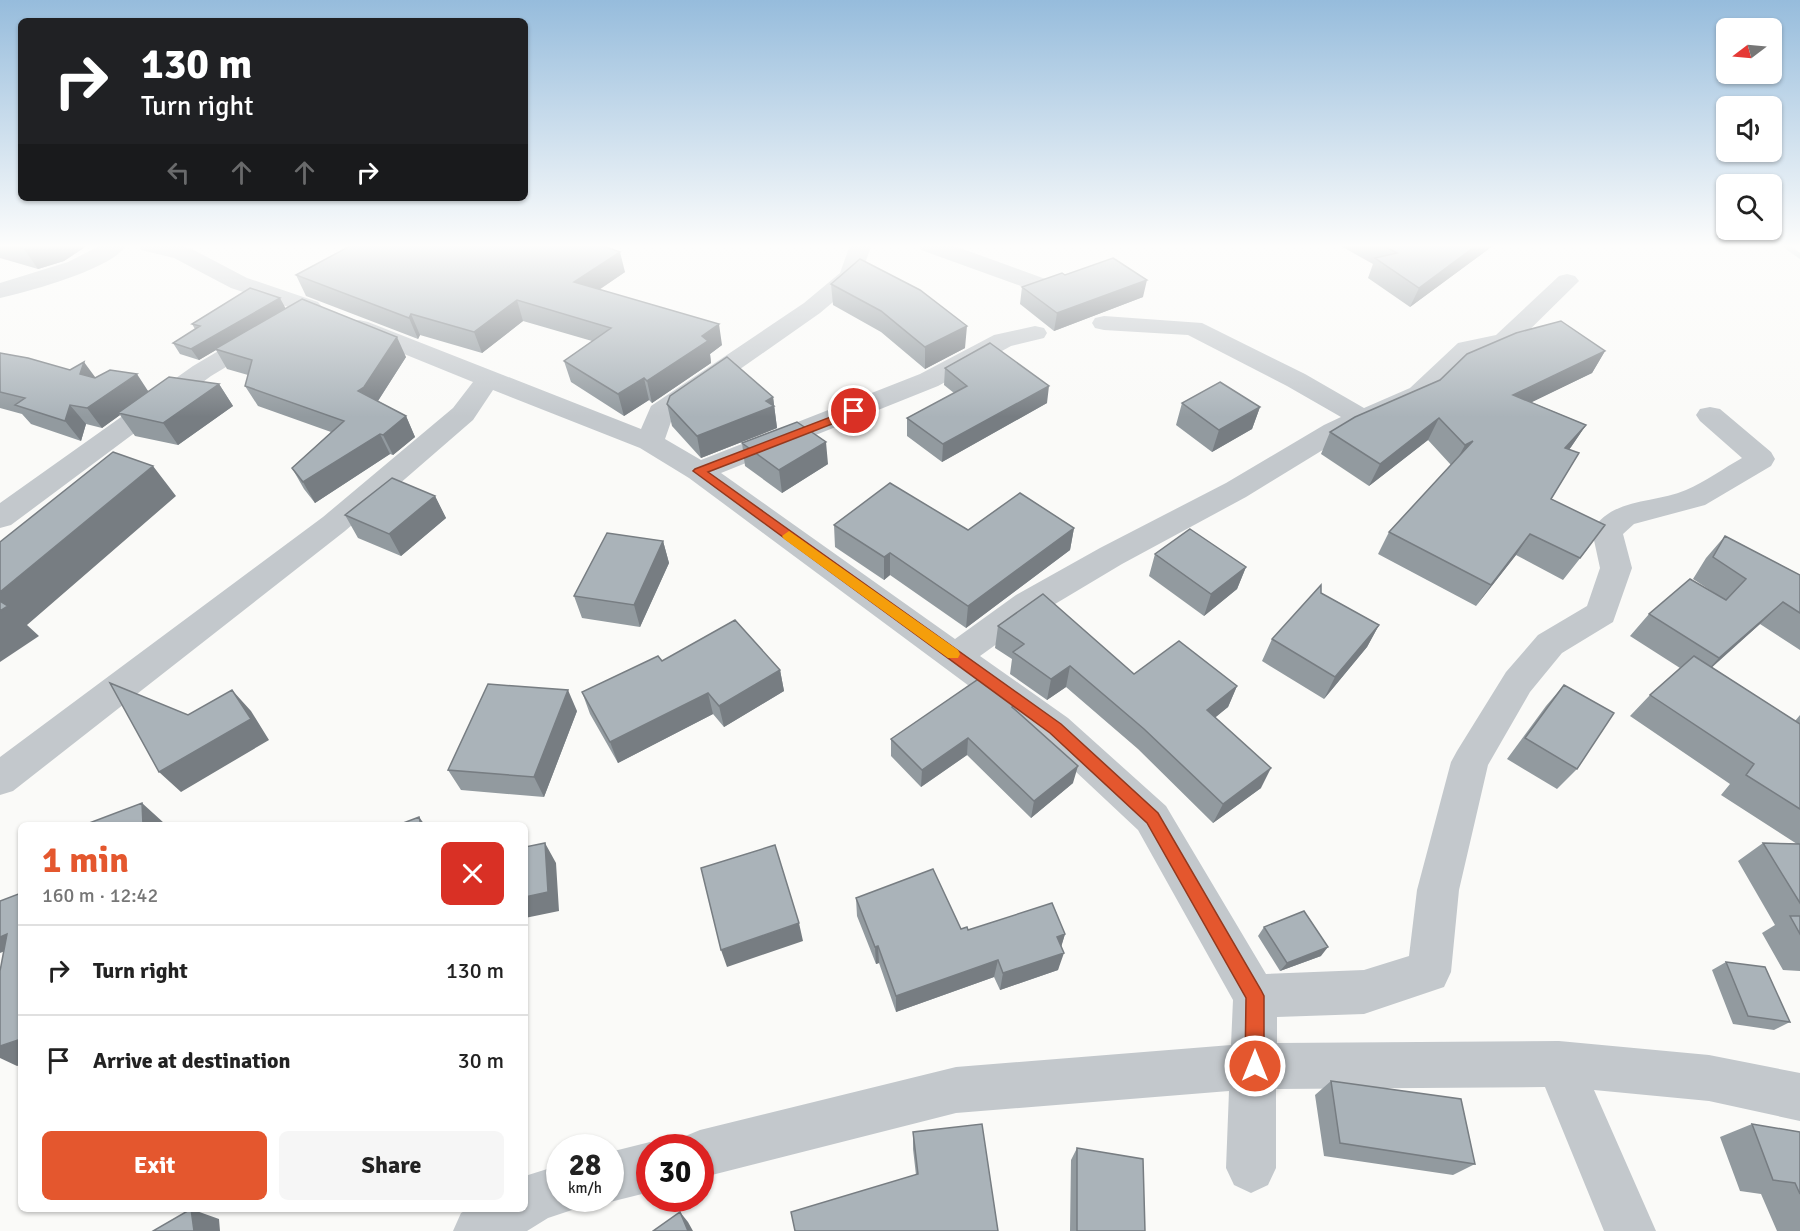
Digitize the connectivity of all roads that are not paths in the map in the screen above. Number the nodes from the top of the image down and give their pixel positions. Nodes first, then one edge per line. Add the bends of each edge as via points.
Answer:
1 (297, 302) edge
2 (819, 302) edge
3 (1544, 302) edge
4 (310, 307) junction
5 (1104, 323) dead end
6 (1035, 333) dead end
7 (488, 379) junction
8 (1710, 415) dead end
9 (1364, 419) junction
10 (650, 442) junction
11 (699, 471) junction
12 (0, 518) edge
13 (956, 656) junction
14 (0, 779) edge
15 (1255, 996) junction
16 (1559, 1064) junction
17 (1255, 1066) junction
18 (1800, 1097) edge
19 (714, 1150) edge
20 (1251, 1168) dead end
21 (546, 1193) edge
22 (528, 1201) edge
23 (511, 1212) edge
24 (479, 1231) edge
25 (1630, 1231) edge

1 - 4 street
2 - 10 street via 661,412
3 - 9 street via 1504,341 1467,348 1419,393
4 - 7 street
4 - 12 street via 202,371
5 - 9 street via 1193,328
6 - 11 street via 1003,340 901,392
7 - 10 street
7 - 14 street via 463,414 334,524
8 - 15 street via 1761,459 1695,498 1624,516 1607,531 1616,568 1600,613 1550,644 1518,682 1470,762 1438,890 1429,972 1364,992
9 - 13 street via 1334,431 1236,490 1100,562 1028,604
10 - 11 street
11 - 13 street
13 - 15 street via 1056,729 1152,818
15 - 17 street
16 - 17 street
16 - 18 street via 1709,1078
16 - 25 street
17 - 19 street via 956,1090
17 - 20 street
21 - 22 street
23 - 24 street

